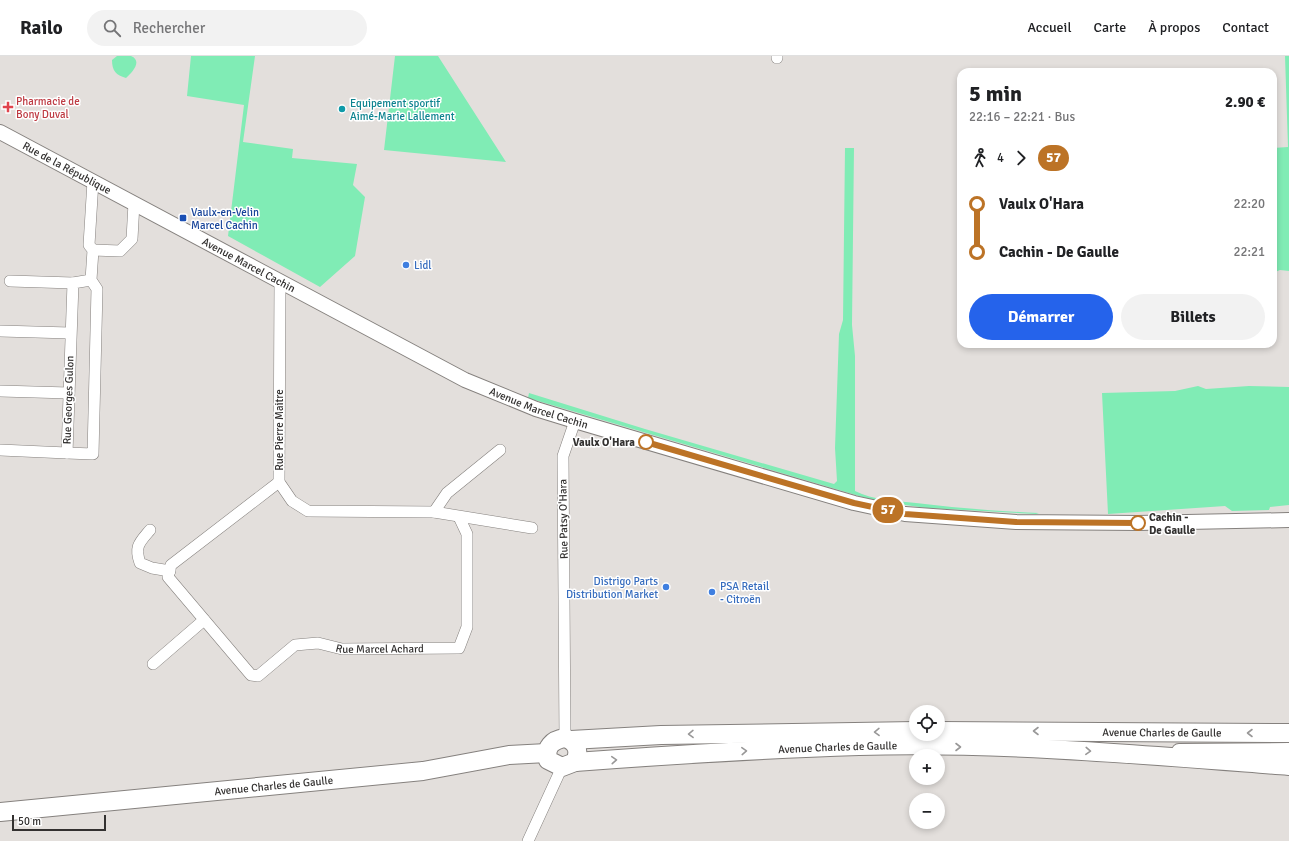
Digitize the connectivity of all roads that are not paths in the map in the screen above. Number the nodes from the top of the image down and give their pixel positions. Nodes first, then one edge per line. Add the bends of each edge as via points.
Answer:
1 (0, 132) edge
2 (92, 181) junction
3 (134, 203) junction
4 (93, 250) junction
5 (91, 280) junction
6 (10, 281) dead end
7 (280, 282) junction
8 (73, 283) junction
9 (0, 331) edge
10 (70, 333) junction
11 (0, 391) edge
12 (68, 393) junction
13 (575, 421) junction
14 (0, 450) edge
15 (500, 450) dead end
16 (67, 453) junction
17 (279, 482) junction
18 (434, 512) junction
19 (459, 517) junction
20 (1289, 520) edge
21 (532, 528) dead end
22 (150, 530) dead end
23 (170, 571) junction
24 (204, 620) junction
25 (153, 664) dead end
26 (909, 731) edge
27 (945, 731) edge
28 (1289, 733) edge
29 (568, 739) junction
30 (1289, 750) edge
31 (547, 753) junction
32 (1125, 753) junction
33 (569, 765) junction
34 (1289, 766) edge
35 (0, 812) edge
36 (528, 841) edge

1 - 2 street, Rue de la République
2 - 3 street, Rue de la République
2 - 4 street, Rue Georges Gulon via 90,245
3 - 4 street via 132,239 120,251
3 - 7 street, Avenue Marcel Cachin
4 - 5 street, Rue Georges Gulon
5 - 8 street
5 - 16 street, Rue Georges Gulon via 97,289 93,454
6 - 8 street
7 - 13 street, Avenue Marcel Cachin via 465,380 536,409
7 - 17 street, Rue Pierre Maitre
8 - 10 street, Rue Georges Gulon
9 - 10 street
10 - 12 street, Rue Georges Gulon
11 - 12 street
12 - 16 street, Rue Georges Gulon
13 - 20 street, Avenue Marcel Cachin via 854,503 905,514 1016,522
13 - 29 street, Rue Patsy O'Hara via 562,456
14 - 16 street
15 - 18 street via 447,493
17 - 18 street, Rue Pierre Maitre via 292,501 308,511
17 - 23 street via 171,565
18 - 19 street, Rue Pierre Maitre
19 - 21 street, Rue Pierre Maitre
19 - 24 street, Rue Marcel Achard via 467,534 467,627 459,648 342,649 318,643 295,645 258,676 251,675
22 - 23 street via 137,549 140,563
23 - 24 street, Rue Marcel Achard via 168,577
24 - 25 street
26 -> 29 main road, Avenue Charles de Gaulle
28 -> 27 main road, Avenue Charles de Gaulle
29 - 31 main road via 556,739 550,744
29 - 33 main road via 577,746 578,756
30 - 32 street, Avenue Charles de Gaulle via 1206,749
31 - 33 main road via 548,760
31 - 35 main road, Avenue Charles de Gaulle via 509,755 422,771
33 -> 32 main road, Avenue Charles de Gaulle via 682,754 860,746 1014,747
32 - 34 main road, Avenue Charles de Gaulle
33 - 36 street

